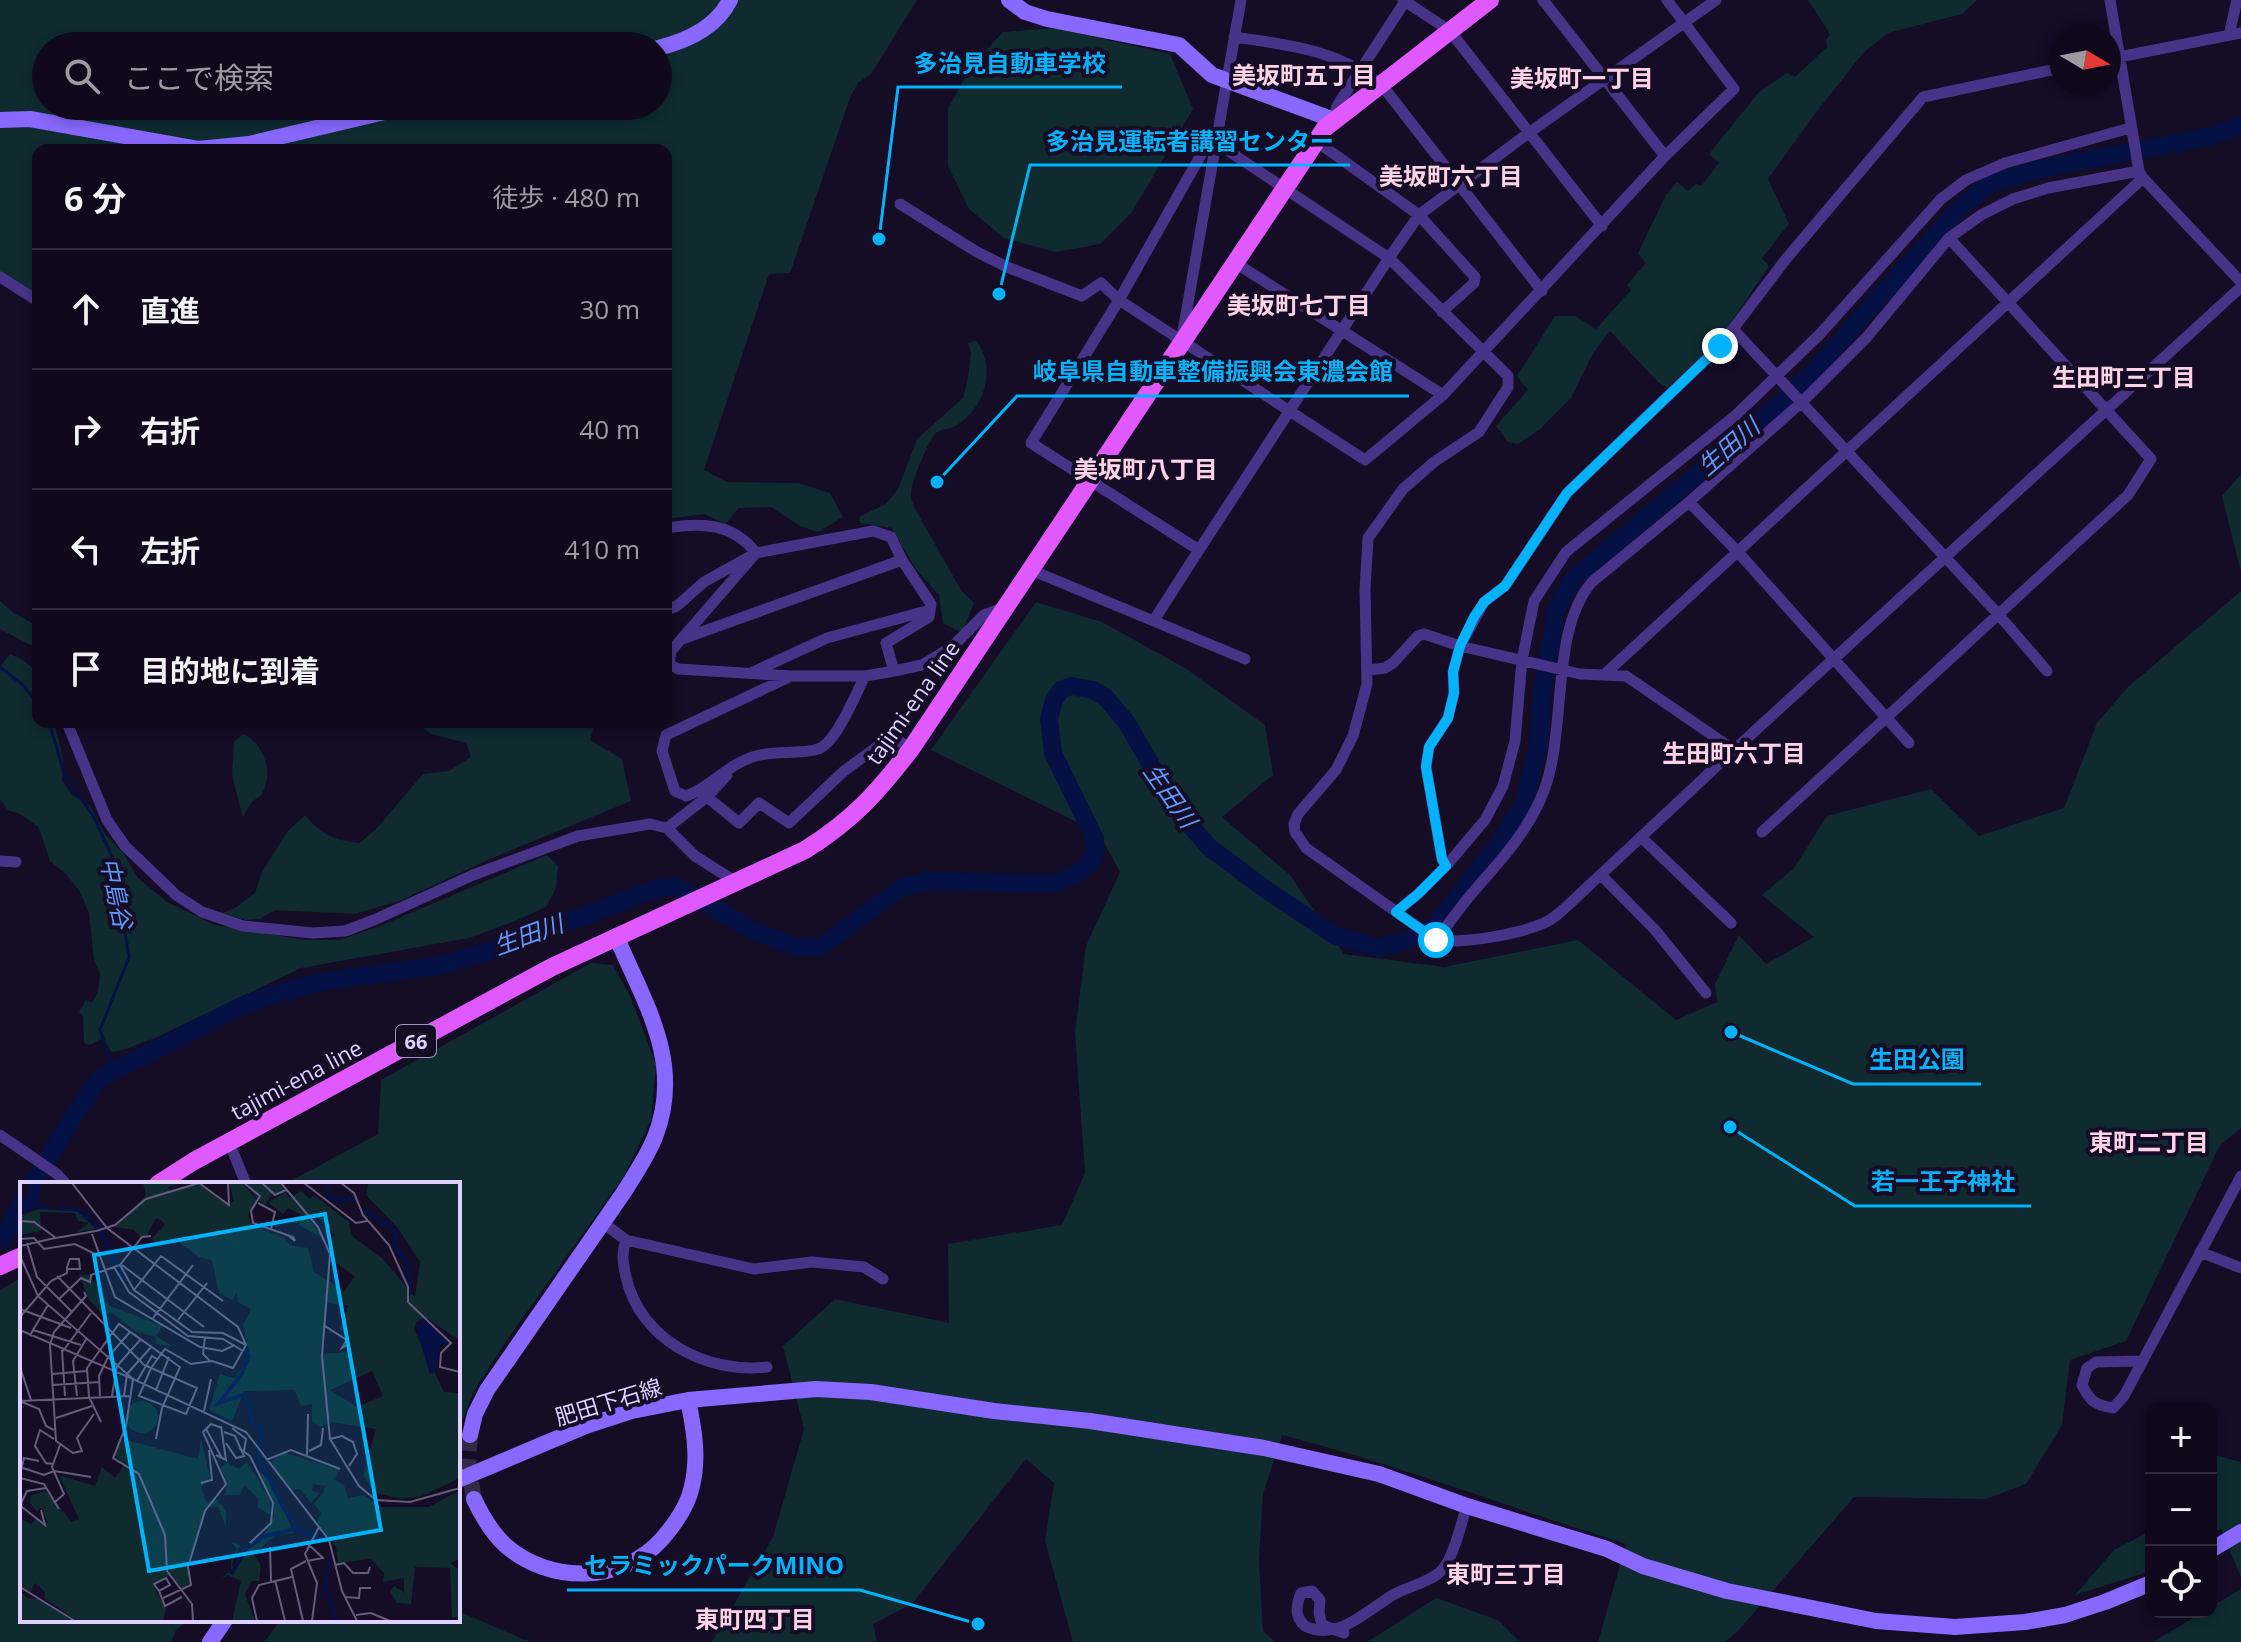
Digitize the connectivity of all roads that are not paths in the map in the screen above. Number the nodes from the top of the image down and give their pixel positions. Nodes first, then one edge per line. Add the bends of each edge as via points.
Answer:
1 (730, 0) edge
2 (1009, 0) edge
3 (1241, 0) edge
4 (1404, 0) edge
5 (1490, 0) edge
6 (1543, 0) edge
7 (1667, 0) edge
8 (1716, 0) edge
9 (2110, 0) edge
10 (2237, 0) edge
11 (1684, 22) junction
12 (2112, 24) edge
13 (1450, 31) junction
14 (2235, 34) edge
15 (1234, 37) junction
16 (672, 45) edge
17 (2121, 57) edge
18 (1361, 69) junction
19 (2049, 71) edge
20 (1605, 79) junction
21 (1227, 82) junction
22 (1381, 84) junction
23 (2121, 89) edge
24 (32, 119) edge
25 (0, 120) edge
26 (35, 120) edge
27 (351, 120) edge
28 (1334, 120) junction
29 (2130, 128) junction
30 (1530, 132) junction
31 (1316, 141) junction
32 (1215, 142) junction
33 (162, 144) edge
34 (249, 144) edge
35 (1665, 156) junction
36 (2141, 174) junction
37 (1462, 185) junction
38 (1285, 186) junction
39 (900, 204) dead end
40 (1419, 215) junction
41 (1602, 226) junction
42 (1949, 238) junction
43 (1389, 258) junction
44 (1234, 262) junction
45 (0, 277) edge
46 (2241, 284) edge
47 (1542, 291) junction
48 (32, 297) edge
49 (1119, 300) junction
50 (2007, 303) junction
51 (1442, 312) junction
52 (1734, 330) junction
53 (1341, 331) junction
54 (1181, 341) junction
55 (1483, 353) junction
56 (1776, 375) junction
57 (1443, 395) junction
58 (1802, 402) junction
59 (1290, 410) junction
60 (2107, 410) junction
61 (1846, 451) junction
62 (1089, 481) junction
63 (1689, 502) junction
64 (672, 528) edge
65 (1199, 550) junction
66 (1737, 551) junction
67 (756, 553) junction
68 (902, 560) junction
69 (1945, 560) junction
70 (1031, 570) junction
71 (672, 608) edge
72 (1004, 608) junction
73 (930, 610) junction
74 (1998, 614) junction
75 (1154, 620) junction
76 (682, 639) junction
77 (1460, 646) junction
78 (672, 650) edge
79 (1245, 659) dead end
80 (1835, 659) junction
81 (1522, 660) junction
82 (672, 666) edge
83 (1369, 670) junction
84 (894, 671) junction
85 (1564, 671) junction
86 (2047, 671) dead end
87 (749, 673) junction
88 (1606, 673) junction
89 (791, 676) junction
90 (865, 676) junction
91 (1886, 717) junction
92 (69, 728) edge
93 (1909, 743) dead end
94 (911, 749) junction
95 (1734, 750) junction
96 (735, 766) junction
97 (707, 797) junction
98 (667, 828) junction
99 (1762, 832) dead end
100 (1642, 838) junction
101 (0, 861) edge
102 (16, 862) dead end
103 (1446, 866) junction
104 (1601, 875) junction
105 (736, 882) junction
106 (1396, 912) junction
107 (1731, 923) dead end
108 (616, 936) junction
109 (1436, 940) junction
110 (1706, 993) dead end
111 (0, 1135) edge
112 (229, 1142) junction
113 (2241, 1176) edge
114 (64, 1182) edge
115 (161, 1182) edge
116 (245, 1182) edge
117 (603, 1223) junction
118 (626, 1240) junction
119 (2200, 1252) junction
120 (20, 1257) edge
121 (0, 1266) edge
122 (2241, 1268) edge
123 (883, 1279) dead end
124 (2141, 1361) junction
125 (767, 1367) dead end
126 (688, 1400) junction
127 (470, 1435) tunnel mouth
128 (460, 1479) edge
129 (474, 1499) tunnel mouth
130 (1467, 1506) junction
131 (2241, 1532) edge
132 (2217, 1546) edge
133 (2145, 1585) edge
134 (224, 1622) edge
135 (1344, 1633) junction
136 (210, 1642) edge

1 - 16 street via 700,32
2 - 21 street via 1047,19 1179,45
3 - 15 street
4 - 13 street
4 - 18 street
5 - 13 main road, tajimi-ena line / 66
6 - 20 street
7 - 11 street
8 - 11 street
9 - 12 street
10 - 14 street
11 - 20 street
11 - 35 street via 1734,89
13 - 22 main road, tajimi-ena line / 66
13 - 30 street
14 - 17 street
15 - 18 street via 1311,48
15 - 21 street
18 - 22 street
18 - 28 street
19 - 52 street via 1923,97 1786,259
20 - 30 street
20 - 35 street
21 - 28 street
21 - 32 street
22 - 28 main road, tajimi-ena line / 66
22 - 37 street
23 - 29 street
24 - 25 street
26 - 33 street
27 - 34 street
28 - 31 main road, tajimi-ena line / 66
29 - 36 street
29 - 56 street via 2005,163 1966,180 1941,199 1820,334
30 - 37 street
30 - 41 street
31 - 38 main road, tajimi-ena line / 66
31 - 40 street
32 - 38 street
32 - 49 street via 1202,153
32 - 54 street
35 - 41 street
36 - 42 street via 2048,188 2013,199
36 - 46 street
36 - 50 street
37 - 40 street
37 - 47 street
38 - 43 street
38 - 44 main road, tajimi-ena line / 66
39 - 49 street via 1007,267 1082,296 1101,283
40 - 43 street
40 - 51 street via 1475,277
41 - 47 street
42 - 50 street
42 - 58 street via 1867,337
43 - 51 street
43 - 53 street
44 - 53 street
44 - 54 main road, tajimi-ena line / 66
45 - 48 street
46 - 60 street
47 - 55 street
49 - 54 street
49 - 62 street via 1031,443
50 - 60 street
50 - 61 street
51 - 55 street
52 - 56 street
52 - 77 street via 1567,493 1505,586 1484,602
53 - 57 street
53 - 59 street
54 - 59 street
54 - 62 main road, tajimi-ena line / 66
55 - 57 street
55 - 83 street via 1508,376 1499,403 1479,432 1403,489 1368,538
56 - 58 street
56 - 81 street via 1736,415 1566,552 1534,601
57 - 59 street via 1365,460
58 - 61 street
58 - 63 street
59 - 65 street
60 - 69 street
60 - 74 street via 2151,459 2146,470 2128,495
61 - 66 street
61 - 69 street
62 - 65 street
62 - 70 main road, tajimi-ena line / 66
63 - 66 street
63 - 85 street via 1582,593 1571,618
64 - 67 street via 718,526 745,539
65 - 75 street
66 - 80 street
66 - 88 street
67 - 68 street via 873,531 891,537
67 - 71 street via 704,582
67 - 76 street
68 - 73 street
68 - 76 street
69 - 74 street
69 - 80 street
70 - 72 main road, tajimi-ena line / 66
70 - 75 street
72 - 84 street via 984,615 952,647 922,665
72 - 94 main road, tajimi-ena line / 66
73 - 84 street via 914,629 886,643
73 - 87 street via 827,638
74 - 86 street
74 - 91 street
75 - 79 street
76 - 78 street
77 - 81 street
77 - 83 street via 1424,634 1385,668
77 - 103 street via 1448,718 1429,747 1426,767
80 - 91 street
80 - 95 street
81 - 85 street
81 - 103 street via 1515,741 1503,786 1485,820
82 - 87 street
83 - 106 street via 1353,736 1336,770 1294,824 1306,848
84 - 90 street
85 - 88 street
85 - 109 street via 1542,798 1501,863
87 - 89 street
88 - 95 street via 1626,676
89 - 90 street
89 - 96 street via 666,735 662,751 671,783 686,796
90 - 96 street via 831,741 820,749 755,756
91 - 93 street
91 - 99 street
92 - 98 street via 107,820 125,846 176,895 202,912 243,926 345,931 578,836 650,824
94 - 97 street via 892,736 844,771 789,823 759,803 739,823
94 - 105 main road, tajimi-ena line / 66 via 860,811 835,832
95 - 100 street
96 - 97 street
97 - 98 street
98 - 105 street via 695,856
100 - 104 street
100 - 107 street
101 - 102 street
103 - 106 street
104 - 109 street via 1546,923 1482,939
104 - 110 street
105 - 108 main road, tajimi-ena line / 66
106 - 109 street
108 - 112 main road, tajimi-ena line / 66
108 - 117 street via 662,1046 666,1089 654,1140
111 - 114 street
112 - 115 main road, tajimi-ena line / 66
112 - 116 street
113 - 119 street
117 - 118 street
117 - 127 street via 487,1390
118 - 123 street via 754,1269 812,1262 864,1267
118 - 125 street via 622,1259 629,1289 656,1331 673,1346 716,1365
119 - 122 street
119 - 124 street
120 - 121 main road
124 - 124 street via 2096,1362 2087,1368 2082,1385 2089,1400 2113,1408
126 - 128 street, 肥田下石線 via 586,1426
126 - 129 street, 肥田下石線 via 695,1440 692,1488 672,1527 636,1560 599,1573 548,1569 506,1545
126 - 130 street via 816,1389 1090,1421 1319,1459
130 - 133 street via 1727,1591 1916,1626 2025,1622 2092,1606
130 - 135 street via 1440,1572 1390,1596
131 - 132 street
134 - 136 street
135 - 135 street via 1327,1638 1312,1633 1299,1620 1296,1606 1301,1593 1312,1591 1320,1600 1322,1625

